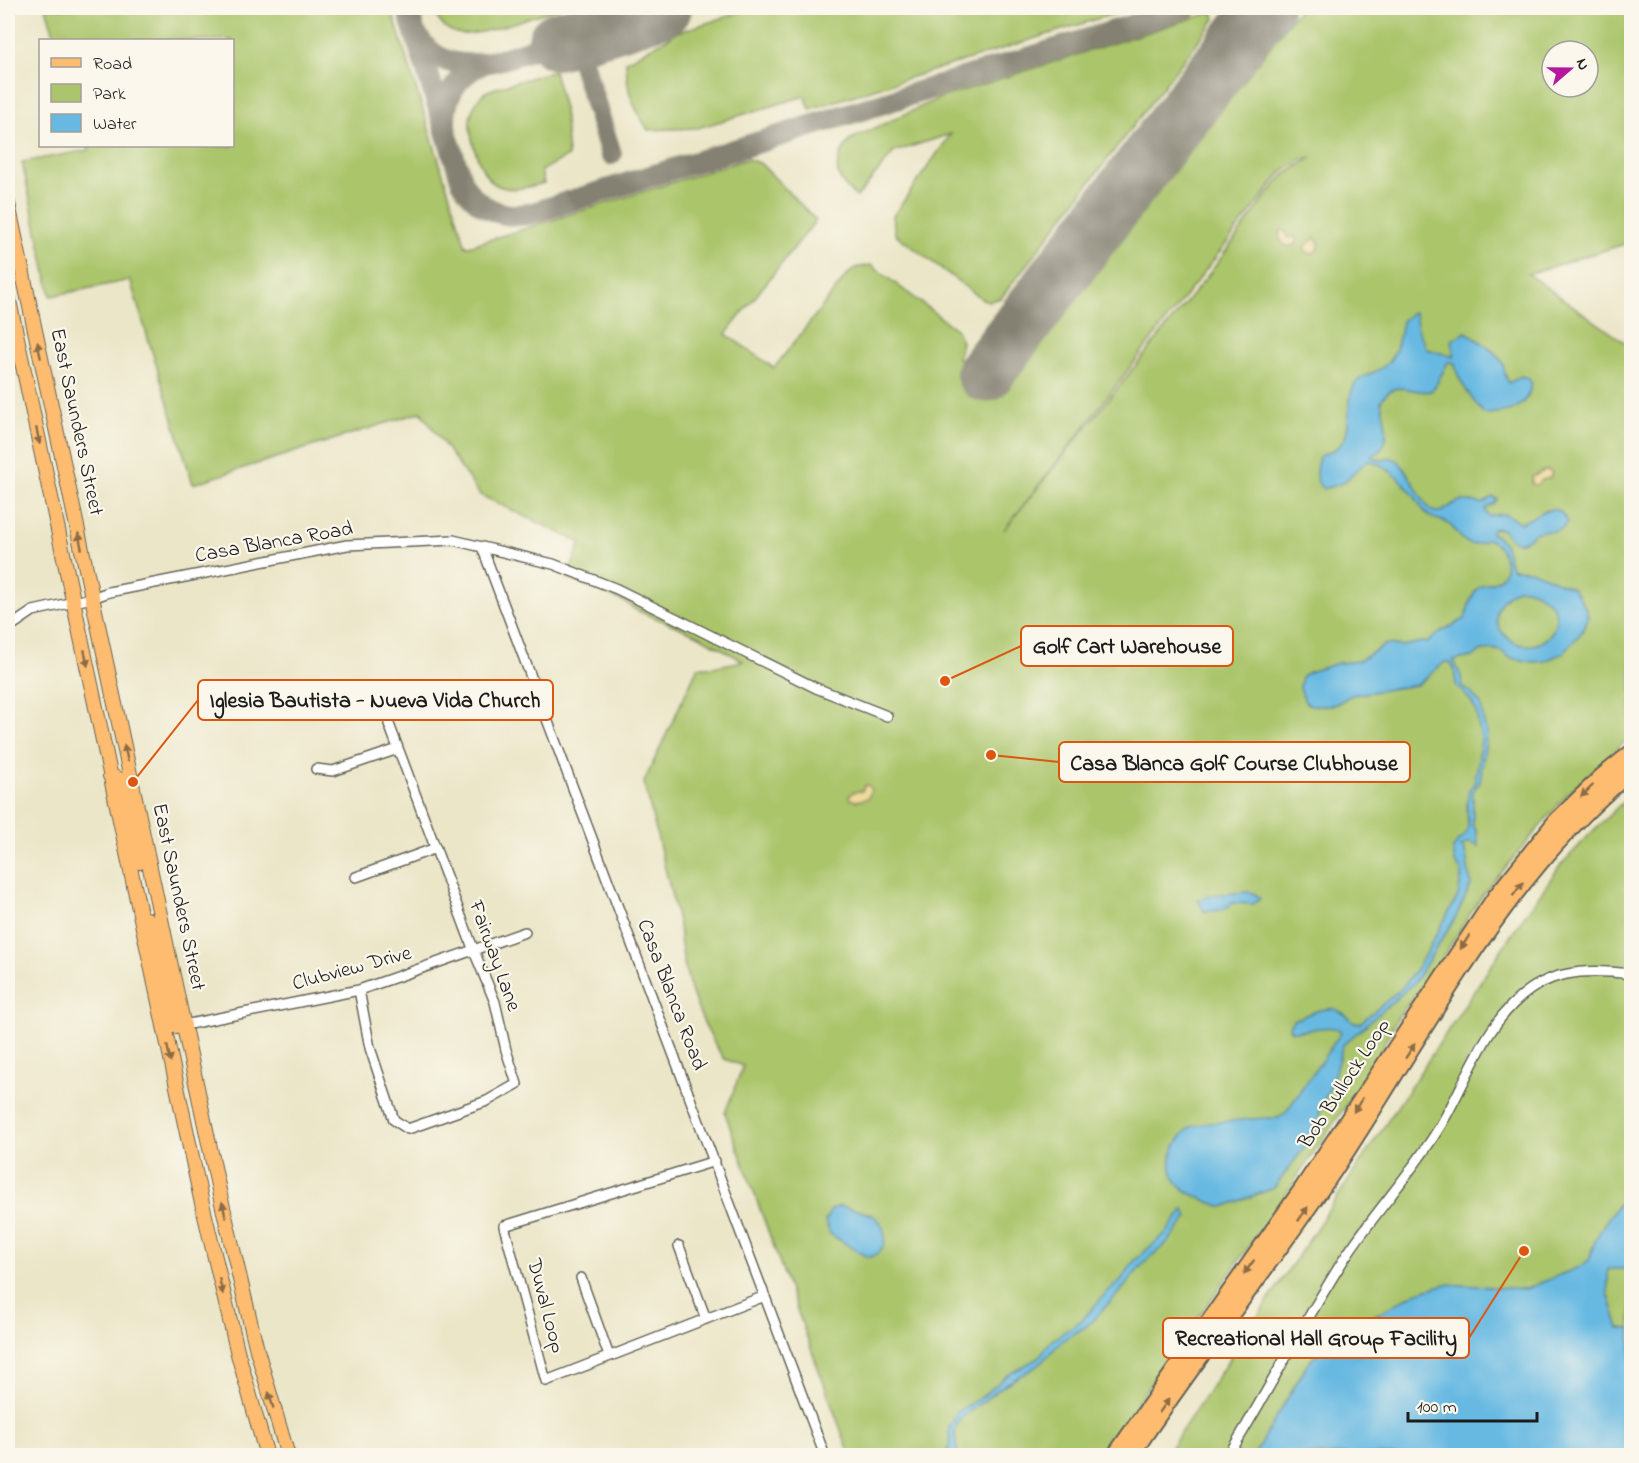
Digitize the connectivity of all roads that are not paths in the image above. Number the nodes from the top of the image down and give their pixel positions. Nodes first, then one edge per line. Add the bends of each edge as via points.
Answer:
1 (8, 204) edge
2 (8, 296) edge
3 (483, 547) junction
4 (92, 598) junction
5 (73, 601) junction
6 (8, 627) edge
7 (886, 716) dead end
8 (389, 724) dead end
9 (398, 749) junction
10 (1632, 753) edge
11 (316, 769) dead end
12 (1632, 770) edge
13 (111, 776) junction
14 (436, 849) junction
15 (356, 877) dead end
16 (157, 900) junction
17 (137, 901) junction
18 (525, 932) dead end
19 (474, 951) junction
20 (1632, 974) edge
21 (359, 990) junction
22 (184, 1025) junction
23 (715, 1161) junction
24 (679, 1246) dead end
25 (581, 1278) dead end
26 (765, 1296) junction
27 (706, 1319) junction
28 (609, 1356) junction
29 (267, 1455) edge
30 (288, 1455) edge
31 (825, 1455) edge
32 (1115, 1455) edge
33 (1130, 1455) edge
34 (1228, 1455) edge

4 -> 1 main road, East Saunders Street
2 -> 5 main road, East Saunders Street
3 - 4 street, Casa Blanca Road via 453,540 347,545
3 - 7 street, Casa Blanca Road via 552,564 617,589 816,688
3 - 23 street, Casa Blanca Road
4 - 5 street, Casa Blanca Road
16 -> 4 main road, East Saunders Street
5 - 6 street, Casa Blanca Road via 33,611
5 -> 13 main road, East Saunders Street
8 - 9 street, Fairway Lane
9 - 11 street via 333,771
9 - 14 street, Fairway Lane
10 -> 32 highway, Bob Bullock Loop via 1556,822 1496,897 1304,1187
33 -> 12 highway, Bob Bullock Loop via 1315,1196 1515,893 1576,820
13 - 16 main road via 119,778 122,784 147,891
13 - 17 main road, East Saunders Street
14 - 15 street
14 - 19 street, Fairway Lane
16 - 22 main road, East Saunders Street
17 - 22 main road via 154,936 173,1022 176,1026
17 -> 29 main road, East Saunders Street via 221,1288
18 - 19 street, Clubview Drive
19 - 21 street, Clubview Drive
19 - 21 street, Fairway Lane via 495,1002 517,1084 487,1101 408,1129 394,1120 369,1048
20 - 34 street via 1589,970 1563,975 1531,988 1509,1008 1488,1036 1438,1130 1337,1271
21 - 22 street, Clubview Drive
30 -> 22 main road, East Saunders Street via 241,1284
23 - 26 street, Casa Blanca Road
23 - 28 street, Duval Loop via 504,1226 546,1381
24 - 27 street
25 - 28 street
26 - 27 street, Duval Loop
26 - 31 street, Casa Blanca Road
27 - 28 street, Duval Loop

